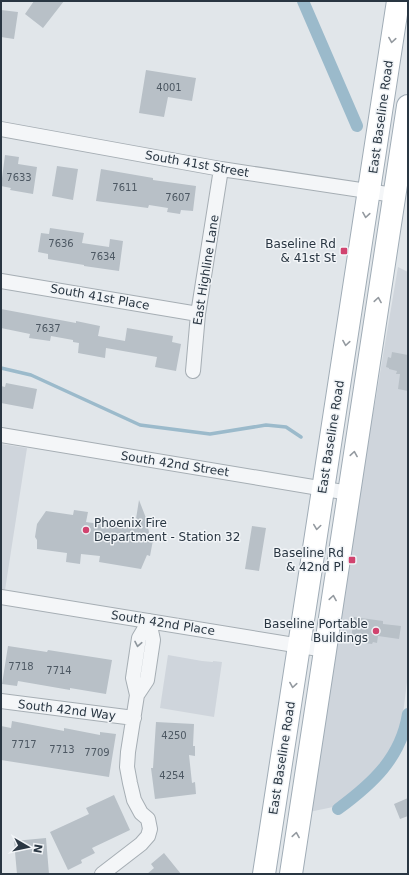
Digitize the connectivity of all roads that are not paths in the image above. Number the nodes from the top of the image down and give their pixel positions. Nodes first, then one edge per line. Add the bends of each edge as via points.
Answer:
1 (398, 1) edge
2 (408, 106) edge
3 (1, 129) edge
4 (221, 168) junction
5 (370, 191) junction
6 (394, 195) junction
7 (1, 281) edge
8 (198, 314) junction
9 (193, 371) dead end
10 (1, 435) edge
11 (322, 488) junction
12 (349, 493) junction
13 (1, 597) edge
14 (149, 621) junction
15 (299, 646) junction
16 (325, 650) junction
17 (134, 670) junction
18 (148, 672) junction
19 (138, 695) junction
20 (1, 701) edge
21 (134, 718) junction
22 (274, 809) junction
23 (300, 812) junction
24 (102, 874) edge
25 (264, 874) edge
26 (291, 874) edge

1 -> 5 main road, East Baseline Road
2 - 6 main road, East Baseline Road
3 - 4 street, South 41st Street
4 - 5 street, South 41st Street
4 - 8 street, East Highline Lane
5 - 6 street, South 41st Street
5 -> 11 main road, East Baseline Road
12 -> 6 main road, East Baseline Road
7 - 8 street, South 41st Place
8 - 9 street, East Highline Lane
10 - 11 street, South 42nd Street
11 - 12 street, South 42nd Street
11 -> 15 main road, East Baseline Road
16 -> 12 main road, East Baseline Road
13 - 14 street, South 42nd Place
14 - 15 street, South 42nd Place
14 -> 17 street via 139,638
14 - 18 street via 153,640
15 - 16 street, South 42nd Place
15 -> 22 main road, East Baseline Road
16 - 23 main road, East Baseline Road
17 - 18 street
17 - 19 street via 133,678
18 - 19 street via 147,680
19 - 21 street
20 - 21 street, South 42nd Way
21 - 24 street via 127,767 134,800 141,813 148,819 150,829 141,844
22 - 23 main road
22 - 25 main road, East Baseline Road
26 -> 23 main road, East Baseline Road

